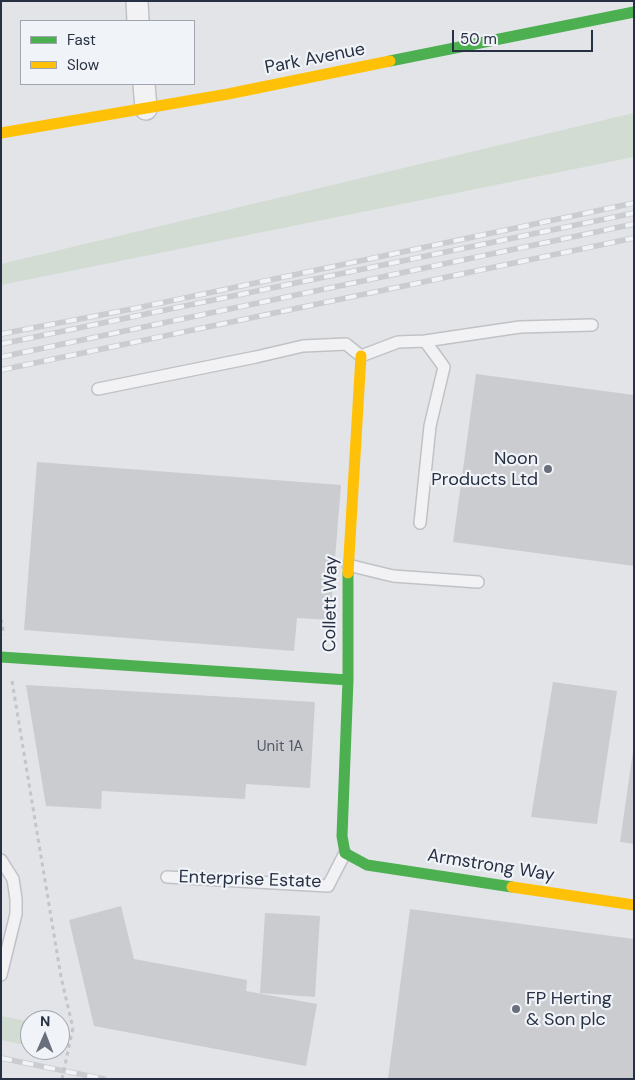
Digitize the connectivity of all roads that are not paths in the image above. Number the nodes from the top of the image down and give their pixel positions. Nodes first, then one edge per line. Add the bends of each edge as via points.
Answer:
1 (137, 1) edge
2 (634, 12) edge
3 (138, 20) edge
4 (144, 85) edge
5 (146, 109) junction
6 (1, 133) edge
7 (592, 325) dead end
8 (426, 341) junction
9 (361, 356) junction
10 (98, 389) dead end
11 (420, 523) dead end
12 (348, 565) junction
13 (478, 582) dead end
14 (1, 657) edge
15 (348, 680) junction
16 (345, 853) junction
17 (1, 860) edge
18 (167, 877) dead end
19 (634, 905) edge
20 (1, 975) edge

1 - 3 street
2 - 5 street, Park Avenue
4 - 5 street
5 - 6 street, Park Avenue
7 - 8 lane via 520,327
8 - 9 lane via 398,342
8 - 11 lane via 444,367 430,426
9 - 10 lane via 346,344 303,346
9 - 12 street, Collett Way
12 - 13 lane via 392,576
12 - 15 street, Collett Way
14 - 15 street
15 - 16 street, Collett Way via 342,836
16 - 18 lane, Enterprise Estate via 328,886
16 - 19 street, Armstrong Way via 368,865
17 - 20 lane via 13,879 16,900 16,914

